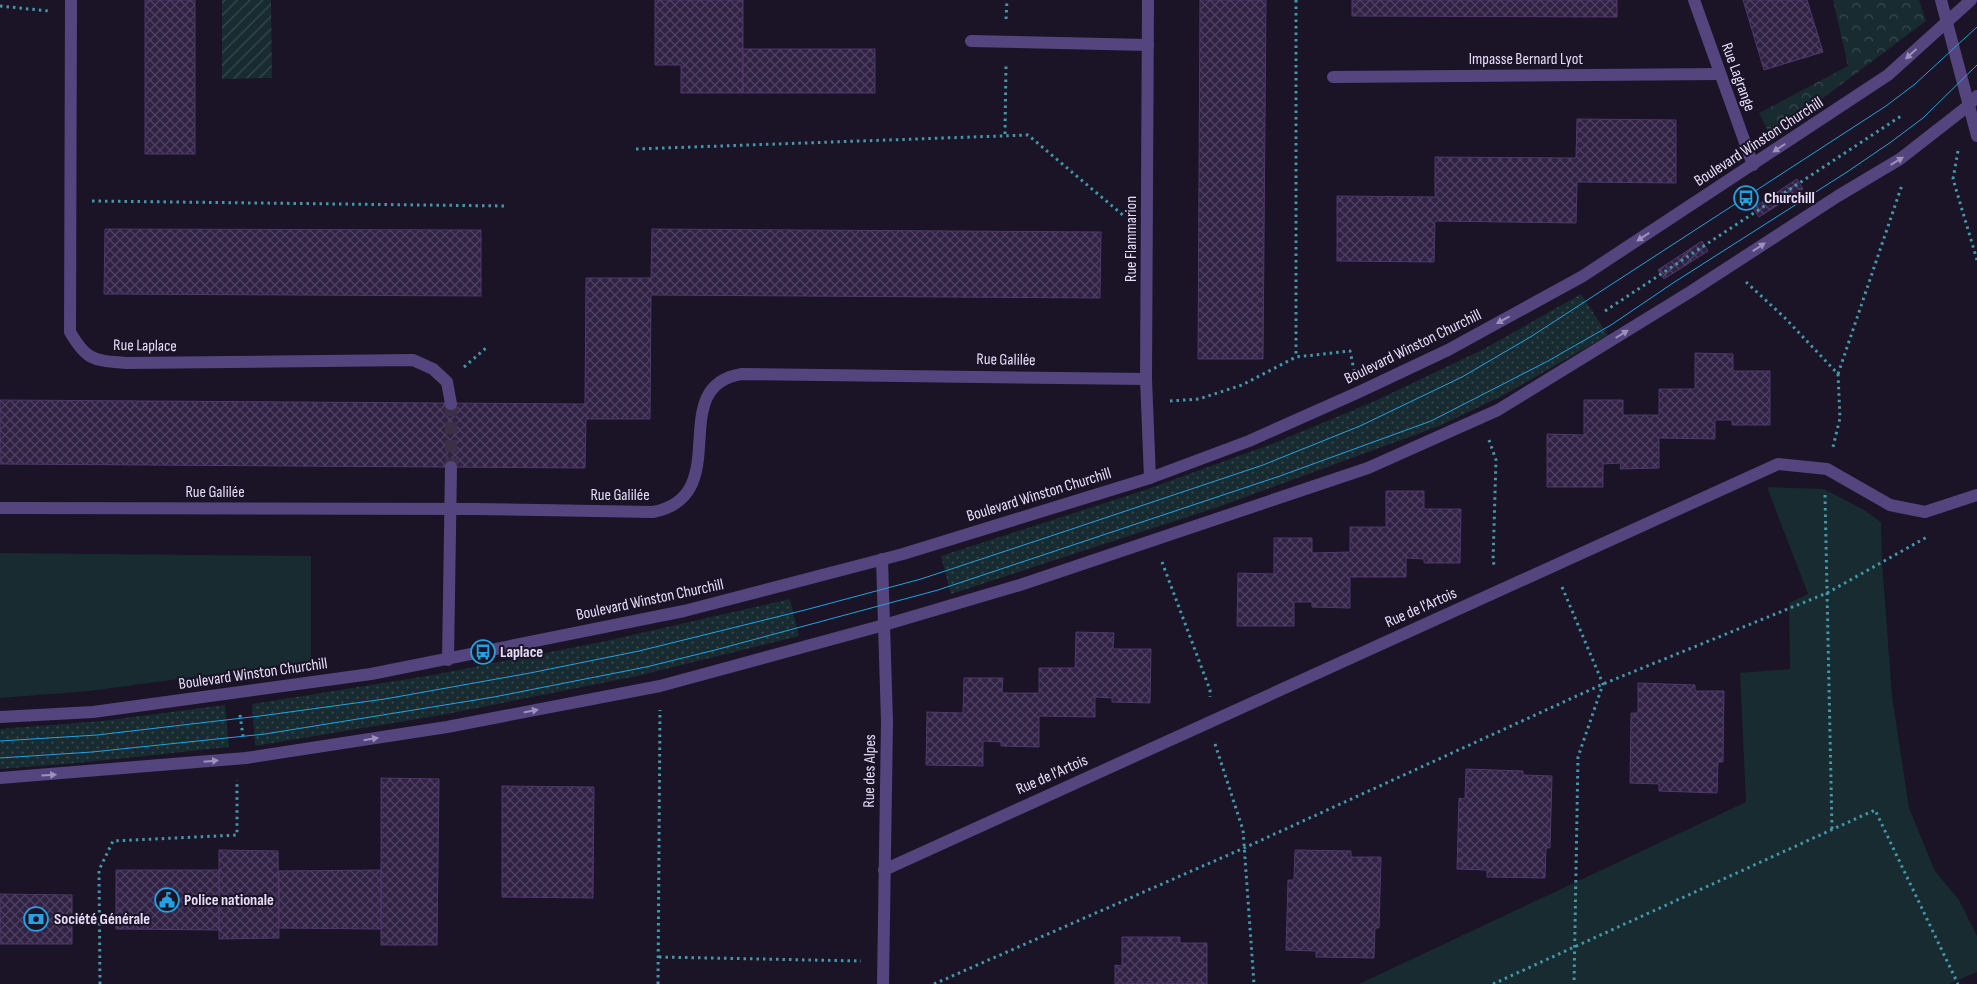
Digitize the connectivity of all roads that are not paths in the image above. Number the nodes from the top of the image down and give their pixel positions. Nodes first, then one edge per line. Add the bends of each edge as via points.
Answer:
1 (71, 0) edge
2 (1148, 0) edge
3 (1694, 0) edge
4 (1941, 0) edge
5 (1971, 0) edge
6 (1948, 22) junction
7 (971, 41) dead end
8 (1148, 44) junction
9 (1720, 74) junction
10 (1333, 77) dead end
11 (1977, 96) edge
12 (1968, 106) junction
13 (1977, 136) edge
14 (1753, 165) junction
15 (1146, 380) junction
16 (450, 404) tunnel mouth
17 (451, 467) tunnel mouth
18 (1150, 478) junction
19 (1977, 495) edge
20 (0, 508) edge
21 (450, 509) junction
22 (882, 559) junction
23 (884, 625) junction
24 (448, 660) junction
25 (0, 717) edge
26 (0, 778) edge
27 (884, 870) junction
28 (883, 984) edge

1 - 16 street, Rue Laplace via 70,332 82,352 100,361 126,363 413,360 433,369 446,382
2 - 8 street, Rue Flammarion
3 - 9 street, Rue Lagrange
4 - 6 street
5 - 6 street, Boulevard Winston Churchill
6 - 12 street
6 -> 14 street, Boulevard Winston Churchill via 1888,75
7 - 8 street
8 - 15 street, Rue Flammarion
9 - 10 street, Impasse Bernard Lyot
9 - 14 street, Rue Lagrange
11 - 12 street
12 - 13 street
23 -> 12 street via 1020,585 1368,468 1498,410 1913,151
14 -> 18 street, Boulevard Winston Churchill via 1583,276 1448,350 1249,441
15 - 18 street, Rue Flammarion
15 - 21 street, Rue Galilée via 734,375 716,386 702,410 698,471 691,487 677,502 662,510 641,513
17 - 21 street
18 - 22 street, Boulevard Winston Churchill
19 - 27 street, Rue de l'Artois via 1925,512 1890,505 1827,469 1778,464
20 - 21 street, Rue Galilée
21 - 24 street
22 - 23 street, Rue des Alpes
22 - 24 street, Boulevard Winston Churchill via 684,611
26 -> 23 street via 246,758 446,727 660,686
23 - 27 street, Rue des Alpes via 887,722
24 - 25 street, Boulevard Winston Churchill via 371,674 93,712
27 - 28 street, Rue des Alpes

